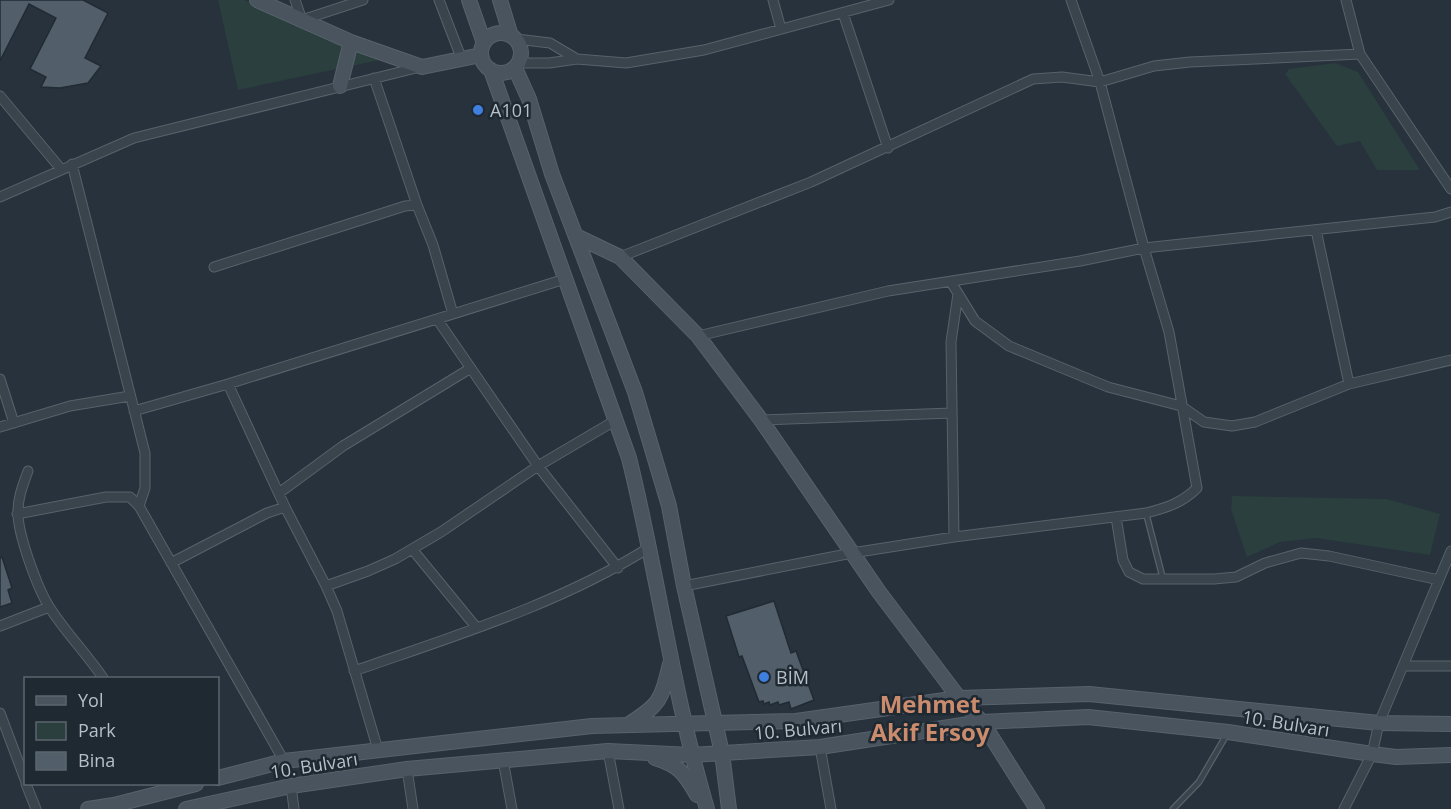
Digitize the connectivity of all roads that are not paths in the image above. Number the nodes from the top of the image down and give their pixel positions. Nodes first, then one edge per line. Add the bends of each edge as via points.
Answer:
1 (257, 0) edge
2 (295, 0) edge
3 (363, 0) edge
4 (439, 0) edge
5 (469, 0) edge
6 (500, 0) edge
7 (773, 0) edge
8 (889, 0) edge
9 (1071, 0) edge
10 (1347, 0) edge
11 (843, 13) junction
12 (302, 20) junction
13 (781, 29) junction
14 (514, 38) junction
15 (351, 42) junction
16 (483, 49) junction
17 (1360, 54) junction
18 (577, 59) junction
19 (462, 60) junction
20 (517, 65) junction
21 (422, 67) junction
22 (491, 70) junction
23 (374, 78) junction
24 (1100, 82) junction
25 (340, 86) junction
26 (0, 96) edge
27 (888, 148) junction
28 (72, 164) junction
29 (61, 169) junction
30 (1451, 189) edge
31 (0, 197) edge
32 (417, 205) junction
33 (1451, 212) edge
34 (1316, 230) junction
35 (576, 236) junction
36 (1144, 248) junction
37 (620, 257) junction
38 (214, 267) dead end
39 (565, 279) junction
40 (951, 282) junction
41 (958, 294) junction
42 (453, 314) junction
43 (437, 319) junction
44 (698, 336) junction
45 (1451, 360) edge
46 (471, 368) junction
47 (0, 379) edge
48 (228, 384) junction
49 (1349, 384) junction
50 (130, 396) junction
51 (1183, 407) junction
52 (134, 411) junction
53 (952, 413) junction
54 (616, 420) junction
55 (761, 420) junction
56 (14, 423) junction
57 (0, 428) edge
58 (538, 466) junction
59 (28, 471) dead end
60 (279, 493) junction
61 (140, 506) junction
62 (285, 507) junction
63 (1146, 513) junction
64 (18, 514) junction
65 (1116, 518) junction
66 (954, 537) junction
67 (650, 547) junction
68 (412, 549) junction
69 (1451, 551) edge
70 (852, 553) junction
71 (171, 563) junction
72 (618, 568) junction
73 (1163, 579) junction
74 (1439, 580) junction
75 (326, 586) junction
76 (684, 586) junction
77 (49, 607) junction
78 (0, 626) edge
79 (476, 627) junction
80 (670, 662) junction
81 (1404, 666) junction
82 (1451, 666) edge
83 (354, 671) junction
84 (102, 677) edge
85 (959, 698) junction
86 (0, 713) edge
87 (715, 722) junction
88 (982, 722) junction
89 (686, 723) junction
90 (1379, 723) junction
91 (1451, 724) edge
92 (628, 725) junction
93 (1228, 732) junction
94 (820, 747) junction
95 (378, 750) junction
96 (608, 751) junction
97 (633, 751) junction
98 (722, 753) junction
99 (1372, 754) junction
100 (691, 755) junction
101 (1451, 755) edge
102 (503, 760) junction
103 (284, 761) junction
104 (407, 770) junction
105 (24, 778) edge
106 (219, 778) edge
107 (27, 785) edge
108 (291, 786) junction
109 (170, 787) edge
110 (222, 805) edge
111 (36, 809) edge
112 (88, 809) edge
113 (186, 809) edge
114 (294, 809) edge
115 (413, 809) edge
116 (512, 809) edge
117 (619, 809) edge
118 (706, 809) edge
119 (729, 809) edge
120 (831, 809) edge
121 (1037, 809) edge
122 (1173, 809) edge
123 (1344, 809) edge

1 - 12 main road
2 - 12 street
3 - 12 street
4 - 19 street
5 - 16 main road
6 - 14 main road
7 - 13 street
8 - 11 street
9 - 24 street
10 - 17 street
11 - 13 street
11 - 27 street
12 - 15 main road
13 - 18 street via 704,50 626,63
14 - 16 main road via 499,33 488,38
14 - 18 street via 550,43
14 - 20 main road via 521,51
15 - 21 main road
15 - 25 main road
16 - 19 main road
16 - 22 main road via 486,66
17 - 24 street via 1190,62 1154,66
17 - 30 street
18 - 20 street
19 - 21 main road
20 - 22 main road via 504,73
20 - 35 main road
21 - 23 street
22 - 39 main road
23 - 25 street
23 - 32 street
24 - 27 street via 1062,77 1033,79
24 - 36 street
25 - 28 street via 134,138
26 - 29 street
27 - 37 street
28 - 29 street
28 - 50 street
29 - 31 street
32 - 38 street
32 - 42 street via 434,245
33 - 34 street
34 - 36 street
34 - 49 street
35 - 37 main road
35 - 76 main road via 635,392 669,506
36 - 40 street
36 - 51 street via 1169,332
37 - 44 main road
39 - 42 street
39 - 54 main road
40 - 41 street
40 - 44 street via 888,291
41 - 51 street via 975,321 1009,346 1108,387
41 - 53 street via 951,342
42 - 43 street
43 - 46 street
43 - 48 street
44 - 55 main road
45 - 49 street
46 - 58 street
46 - 60 street via 343,446
47 - 56 street
48 - 52 street
48 - 60 street
49 - 51 street via 1255,422 1232,426 1204,422
50 - 52 street
50 - 56 street via 70,406
51 - 63 street via 1197,488 1170,507
52 - 61 street via 147,472
53 - 55 street
53 - 66 street
54 - 58 street
54 - 67 main road
55 - 70 main road
56 - 57 street
58 - 68 street
58 - 72 street
59 - 64 street
60 - 62 street
61 - 64 street via 130,497 105,497
61 - 71 street
62 - 71 street
62 - 75 street
63 - 65 street
63 - 73 lane
64 - 77 street via 39,588
65 - 66 street
65 - 73 street via 1123,560 1129,572 1143,579
66 - 70 street
67 - 72 street
67 - 80 main road
68 - 75 street via 368,572
68 - 79 street
69 - 74 street
70 - 76 street
70 - 85 main road
71 - 103 street
72 - 79 street
73 - 74 street via 1236,577 1265,562 1301,553
74 - 81 street
75 - 83 street via 344,631
76 - 87 main road
77 - 78 street
77 - 84 street
79 - 83 street
80 - 89 main road
80 - 92 main road via 662,693 652,710
81 - 82 street
81 - 90 street
83 - 95 street
85 - 87 main road, 10. Bulvarı via 796,721
85 - 88 main road
85 - 90 main road, 10. Bulvarı via 1089,694
86 - 105 street
87 - 89 main road, 10. Bulvarı
87 - 98 main road
88 - 93 main road, 10. Bulvarı via 1088,717
88 - 94 main road, 10. Bulvarı
88 - 121 main road
89 - 92 main road, 10. Bulvarı
89 - 100 main road
90 - 91 main road, 10. Bulvarı
90 - 99 street
92 - 95 main road, 10. Bulvarı
93 - 99 main road, 10. Bulvarı
93 - 122 lane via 1199,782
94 - 98 main road, 10. Bulvarı
94 - 120 street
95 - 103 main road, 10. Bulvarı
96 - 97 main road, 10. Bulvarı
96 - 102 main road, 10. Bulvarı
96 - 117 street
97 - 100 main road, 10. Bulvarı
97 - 118 main road via 671,763 685,775
98 - 100 main road, 10. Bulvarı
98 - 119 main road
99 - 101 main road, 10. Bulvarı
99 - 123 street
100 - 118 main road
102 - 104 main road, 10. Bulvarı
102 - 116 street
103 - 106 main road, 10. Bulvarı
104 - 108 main road, 10. Bulvarı
104 - 115 street
107 - 111 street
108 - 110 main road, 10. Bulvarı
108 - 114 street
109 - 112 main road
110 - 113 main road, 10. Bulvarı

